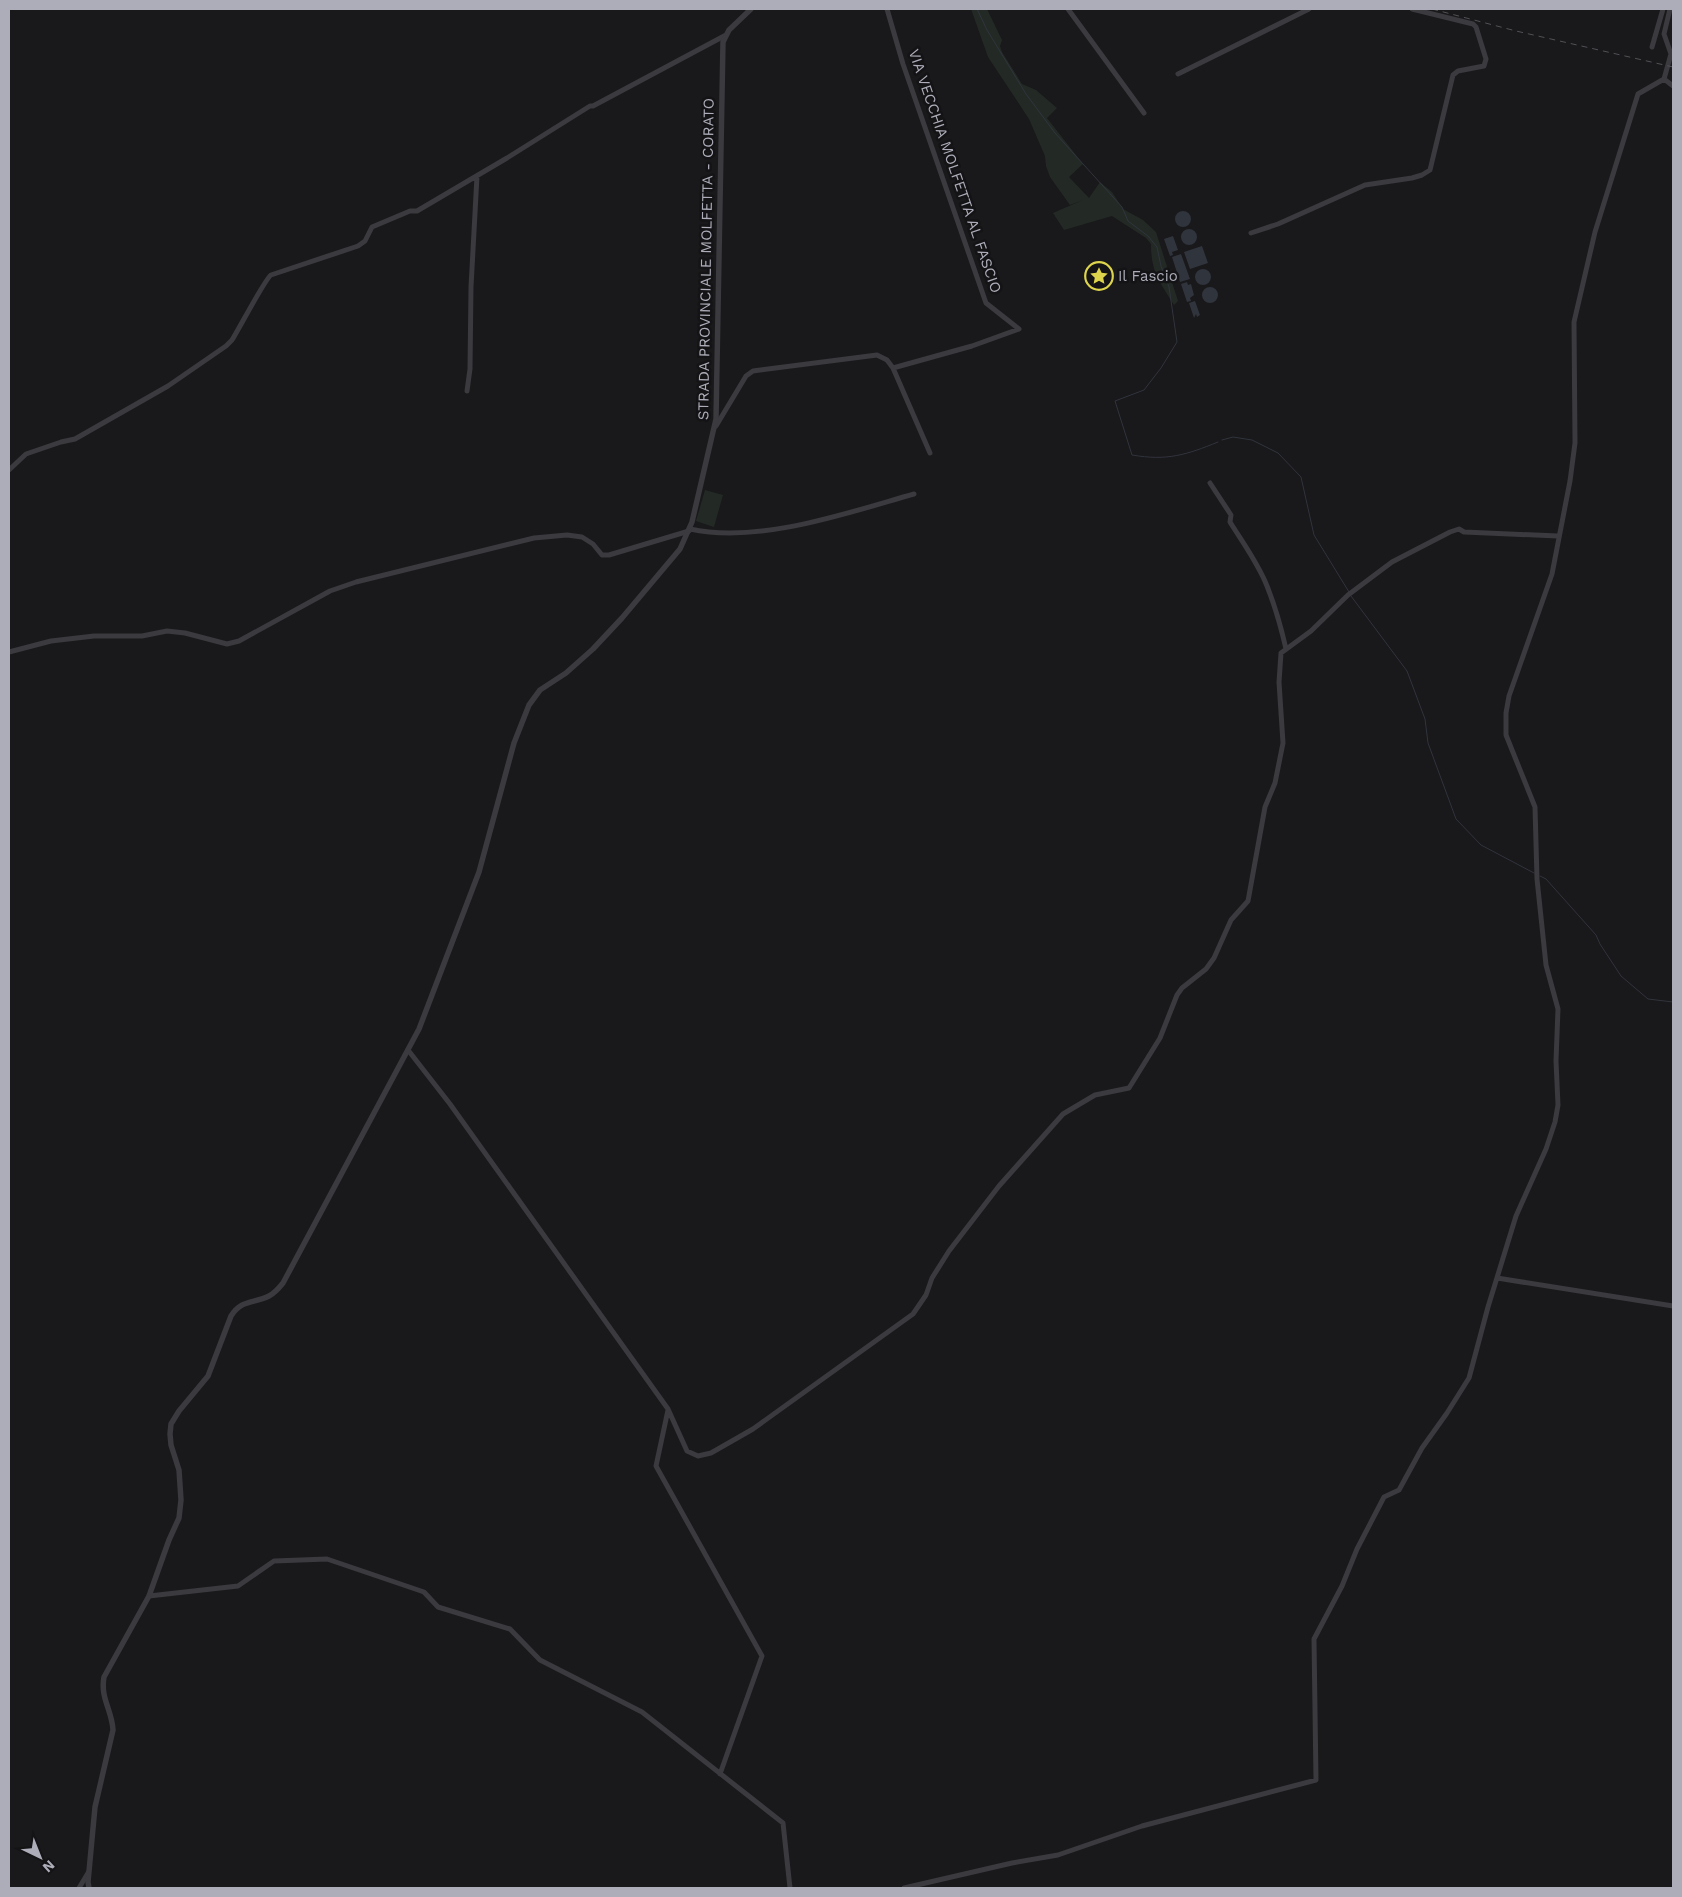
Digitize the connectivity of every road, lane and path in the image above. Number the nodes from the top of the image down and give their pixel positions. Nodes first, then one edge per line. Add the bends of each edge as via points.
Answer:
1 (751, 9) edge
2 (887, 9) edge
3 (1068, 9) edge
4 (1309, 9) edge
5 (1412, 9) edge
6 (1663, 9) edge
7 (1670, 9) edge
8 (726, 35) junction
9 (1652, 47) dead end
10 (1673, 54) edge
11 (1178, 74) dead end
12 (1664, 79) junction
13 (1673, 86) edge
14 (1144, 113) dead end
15 (477, 176) junction
16 (1251, 233) dead end
17 (893, 368) junction
18 (467, 392) dead end
19 (715, 427) junction
20 (930, 453) dead end
21 (9, 470) edge
22 (1210, 483) dead end
23 (914, 494) dead end
24 (689, 530) junction
25 (1558, 536) junction
26 (1286, 648) junction
27 (9, 652) edge
28 (408, 1050) junction
29 (1497, 1278) junction
30 (1673, 1306) edge
31 (668, 1409) junction
32 (149, 1596) junction
33 (720, 1774) junction
34 (89, 1870) junction
35 (79, 1888) edge
36 (89, 1888) edge
37 (790, 1888) edge
38 (904, 1888) edge

1 - 8 street
2 - 17 street, VIA VECCHIA MOLFETTA AL FASCIO via 986,303 1019,329
3 - 14 street
4 - 11 street
5 - 16 street via 1472,24 1476,27 1486,59 1484,66 1453,75 1430,170 1412,178 1366,184
6 - 9 street
7 - 10 street via 1664,34
8 - 15 street via 590,106
8 - 19 street, STRADA PROVINCIALE MOLFETTA - CORATO via 723,50
10 - 12 street
12 - 13 street
12 - 25 street via 1638,94 1593,241 1574,322 1575,443
15 - 18 street
15 - 21 street via 416,211 372,227 365,241 358,246 266,278 226,346 168,386 75,440 26,454
17 - 19 street via 877,355 753,372 746,376
17 - 20 street
19 - 24 street, STRADA PROVINCIALE MOLFETTA - CORATO
22 - 26 street via 1231,515 1230,522 1267,585
23 - 24 street via 842,514 755,532
24 - 27 street via 609,555 602,555 582,537 534,538 356,582 330,591 239,641 227,644 167,631 142,636 94,636 51,641
24 - 28 street, STRADA PROVINCIALE MOLFETTA - CORATO via 680,549 622,618 577,664 540,690 523,716 477,877
25 - 26 street via 1464,532 1458,529 1392,562 1350,593 1311,631
25 - 29 street via 1552,574 1506,713 1506,735 1535,806 1537,879 1546,965 1558,1009 1558,1105 1546,1149 1516,1216
26 - 31 street via 1281,653 1279,682 1283,743 1275,783 1265,807 1248,900 1231,920 1210,964 1177,995 1160,1038 1129,1088 1095,1095 1063,1114 998,1186 949,1251 914,1314 753,1429 711,1454 698,1456 687,1451
28 - 31 street
28 - 32 street, STRADA PROVINCIALE MOLFETTA - CORATO via 283,1282 268,1297 236,1308 208,1376 172,1424 171,1446 179,1470 180,1511
29 - 30 street
29 - 38 street via 1469,1378 1422,1448 1400,1490 1384,1497 1314,1639 1316,1780 1142,1826 1058,1855 1012,1862
31 - 33 street via 656,1466 762,1656
32 - 33 street via 238,1586 274,1561 327,1559 424,1592 438,1608 510,1629 540,1660 642,1712
32 - 34 street, STRADA PROVINCIALE MOLFETTA - CORATO via 104,1677 103,1696 113,1720 113,1730 95,1807
33 - 37 street via 783,1823
34 - 35 street
34 - 36 street, STRADA PROVINCIALE MOLFETTA - CORATO

